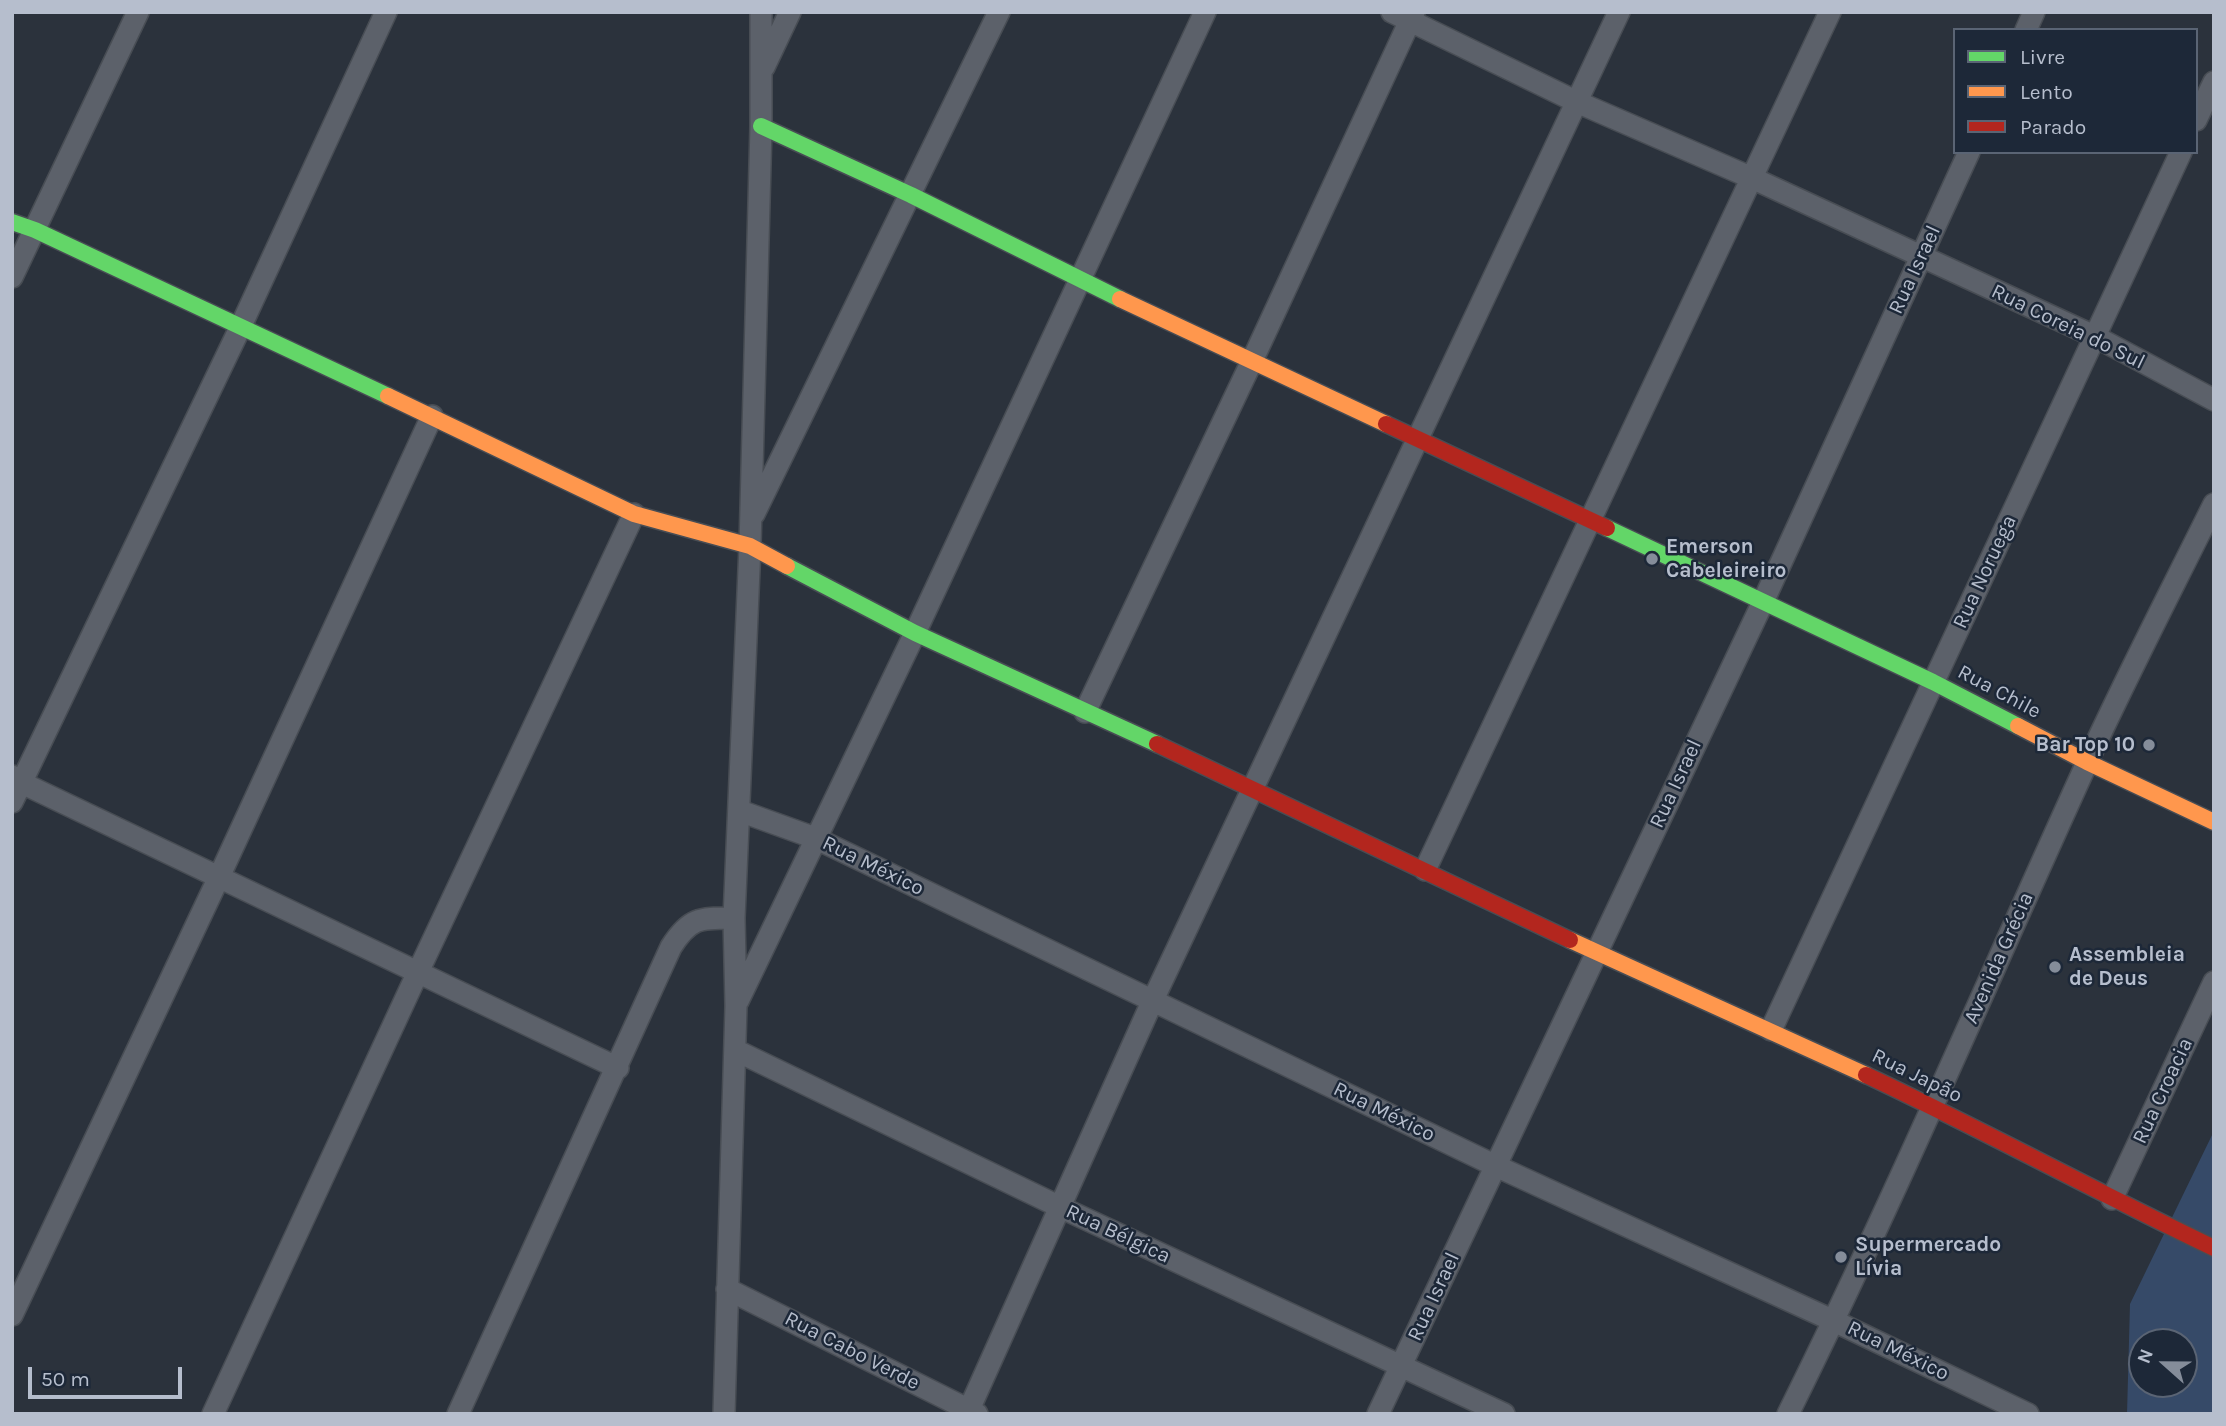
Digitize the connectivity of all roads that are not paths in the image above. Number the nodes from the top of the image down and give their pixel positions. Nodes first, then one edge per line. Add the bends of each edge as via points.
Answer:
1 (138, 12) edge
2 (386, 12) edge
3 (761, 12) edge
4 (790, 12) edge
5 (999, 12) edge
6 (1205, 12) edge
7 (1619, 12) edge
8 (1830, 12) edge
9 (2034, 12) edge
10 (1406, 15) edge
11 (2027, 28) edge
12 (760, 76) junction
13 (2214, 82) edge
14 (1577, 102) junction
15 (2198, 116) edge
16 (761, 126) junction
17 (1968, 154) edge
18 (2180, 154) edge
19 (1752, 178) junction
20 (911, 195) junction
21 (12, 222) edge
22 (35, 230) junction
23 (1920, 257) junction
24 (12, 277) edge
25 (1080, 280) junction
26 (240, 328) junction
27 (2096, 337) junction
28 (1252, 361) junction
29 (2214, 400) edge
30 (432, 416) junction
31 (1418, 438) junction
32 (2214, 504) edge
33 (634, 514) junction
34 (1591, 520) junction
35 (751, 521) junction
36 (750, 546) junction
37 (1763, 602) junction
38 (915, 633) junction
39 (1933, 682) junction
40 (1085, 712) junction
41 (2087, 762) junction
42 (17, 779) edge
43 (1253, 788) junction
44 (12, 802) edge
45 (740, 811) junction
46 (2214, 822) edge
47 (816, 838) junction
48 (1425, 870) junction
49 (219, 877) junction
50 (734, 918) junction
51 (1596, 953) junction
52 (418, 972) junction
53 (2214, 982) edge
54 (1152, 1002) junction
55 (736, 1006) junction
56 (1771, 1030) junction
57 (734, 1050) junction
58 (618, 1068) junction
59 (1933, 1107) junction
60 (1496, 1166) junction
61 (2112, 1199) junction
62 (1060, 1207) junction
63 (2214, 1248) edge
64 (727, 1289) junction
65 (12, 1314) edge
66 (1834, 1321) junction
67 (1402, 1366) junction
68 (971, 1413) edge
69 (213, 1414) edge
70 (458, 1414) edge
71 (724, 1414) edge
72 (1377, 1414) edge
73 (1504, 1414) edge
74 (1788, 1414) edge
75 (2028, 1414) edge

1 - 22 street
2 - 26 street
3 - 12 street
4 - 12 street
5 - 20 street
6 - 25 street
7 - 14 street
8 - 19 street
9 - 11 street
10 - 14 street, Rua Coreia do Sul
10 - 28 street
12 - 16 street
13 - 15 street
14 - 19 street, Rua Coreia do Sul
14 - 31 street
16 - 20 street, Rua Chile
16 - 35 street
17 - 23 street, Rua Israel
18 - 27 street, Rua Noruega
19 - 23 street, Rua Coreia do Sul
19 - 34 street
20 - 25 street, Rua Chile
20 - 35 street
21 - 22 street, Rua Japão
22 - 24 street
22 - 26 street, Rua Japão
23 - 27 street, Rua Coreia do Sul
23 - 37 street, Rua Israel
25 - 28 street, Rua Chile
25 - 38 street
26 - 30 street, Rua Japão
26 - 42 street
27 - 29 street, Rua Coreia do Sul
27 - 39 street, Rua Noruega
28 - 31 street, Rua Chile
28 - 40 street
30 - 33 street, Rua Japão
30 - 49 street
31 - 34 street, Rua Chile
31 - 43 street
32 - 41 street, Avenida Grécia
33 - 36 street, Rua Japão
33 - 52 street
34 - 37 street, Rua Chile
34 - 48 street
35 - 36 street
36 - 38 street, Rua Japão
36 - 45 street
37 - 39 street, Rua Chile
37 - 51 street, Rua Israel
38 - 40 street, Rua Japão
38 - 47 street
39 - 41 street, Rua Chile
39 - 56 street, Rua Noruega
40 - 43 street, Rua Japão
41 - 46 street, Rua Chile
41 - 59 street, Avenida Grécia
42 - 44 street
42 - 49 street
43 - 48 street, Rua Japão
43 - 54 street
45 - 47 street, Rua México
45 - 50 street
47 - 54 street, Rua México
47 - 55 street
48 - 51 street, Rua Japão
49 - 52 street
49 - 65 street
50 - 55 street
50 - 58 street via 696,920 682,929
51 - 56 street, Rua Japão
51 - 60 street, Rua Israel
52 - 58 street
52 - 69 street
53 - 61 street, Rua Croacia
54 - 60 street, Rua México
54 - 62 street
55 - 57 street
56 - 59 street, Rua Japão
57 - 62 street, Rua Bélgica
57 - 64 street
58 - 70 street
59 - 61 street, Rua Japão
59 - 66 street, Avenida Grécia
60 - 66 street, Rua México
60 - 67 street, Rua Israel
61 - 63 street, Rua Japão
62 - 67 street, Rua Bélgica
62 - 68 street
64 - 68 street, Rua Cabo Verde
64 - 71 street
66 - 74 street, Avenida Grécia
66 - 75 street, Rua México
67 - 72 street, Rua Israel
67 - 73 street, Rua Bélgica

